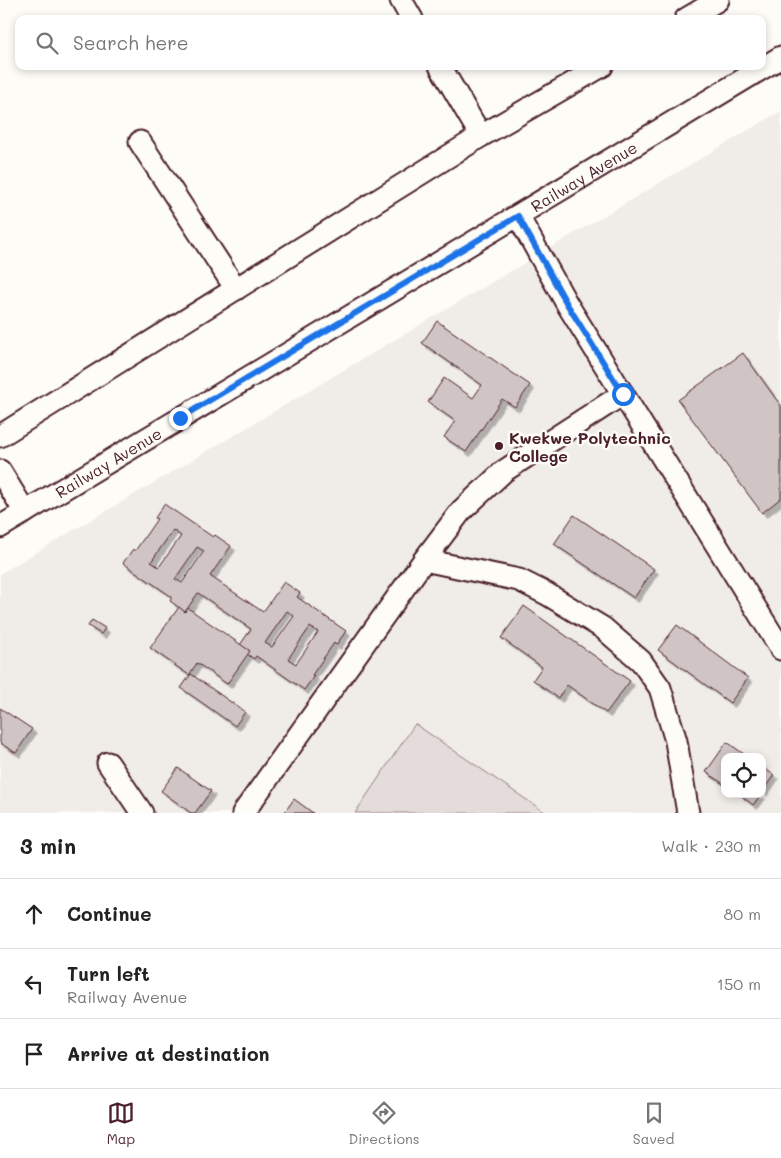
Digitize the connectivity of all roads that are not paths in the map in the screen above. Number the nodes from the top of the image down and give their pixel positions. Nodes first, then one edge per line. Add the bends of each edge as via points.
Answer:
1 (401, 0) edge
2 (718, 0) edge
3 (410, 15) edge
4 (693, 15) edge
5 (781, 57) edge
6 (766, 66) edge
7 (442, 70) edge
8 (595, 70) edge
9 (759, 70) edge
10 (480, 136) junction
11 (140, 142) dead end
12 (518, 216) junction
13 (236, 288) junction
14 (623, 394) junction
15 (0, 436) edge
16 (0, 471) edge
17 (25, 512) junction
18 (0, 527) edge
19 (424, 560) junction
20 (781, 649) edge
21 (108, 763) dead end
22 (142, 813) edge
23 (243, 813) edge
24 (688, 813) edge

1 - 3 street
2 - 4 street
5 - 6 street, Railway Avenue
7 - 10 street
8 - 10 street
9 - 12 street, Railway Avenue
10 - 13 street
11 - 13 street
12 - 14 street via 567,304
12 - 17 street, Railway Avenue
13 - 15 street
14 - 19 street via 504,471 461,511
14 - 20 street
16 - 17 street
17 - 18 street, Railway Avenue
19 - 23 street
19 - 24 street via 519,580 603,628 641,661 660,688 676,740
21 - 22 street

